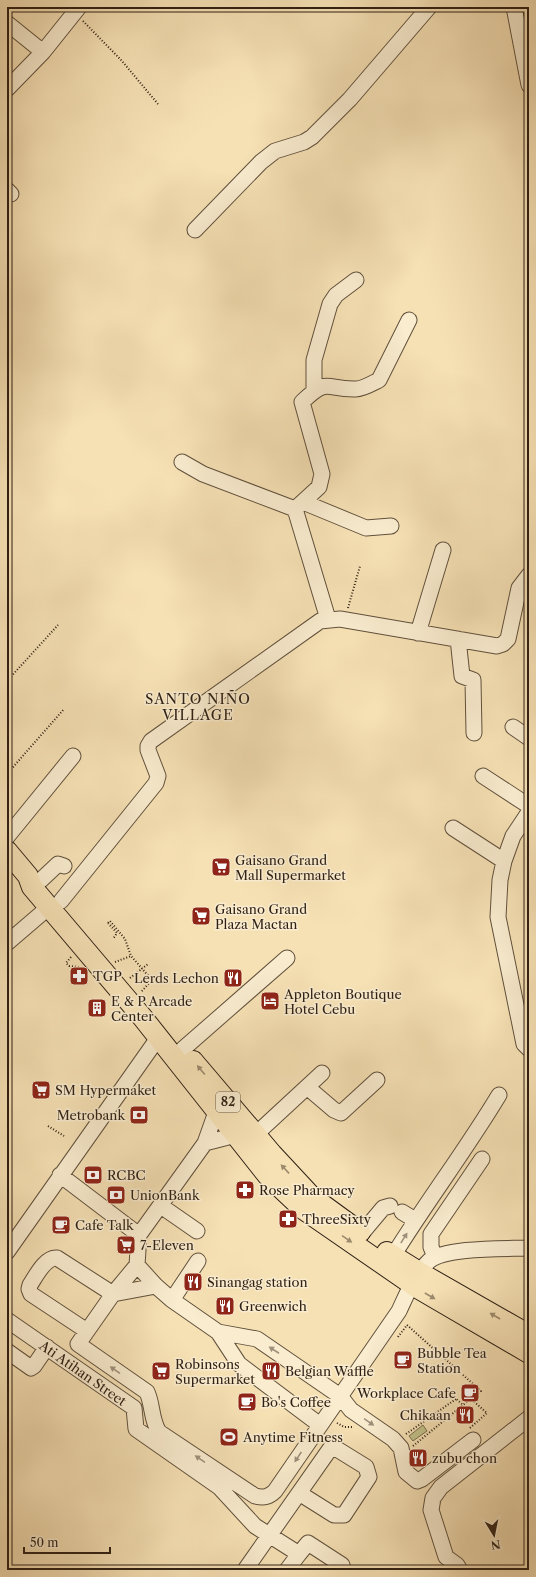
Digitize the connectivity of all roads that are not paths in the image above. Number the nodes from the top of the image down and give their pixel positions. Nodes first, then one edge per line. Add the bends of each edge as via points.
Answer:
1 (429, 7) edge
2 (514, 7) edge
3 (77, 10) edge
4 (7, 23) edge
5 (43, 52) junction
6 (529, 85) edge
7 (7, 89) edge
8 (195, 230) dead end
9 (356, 280) dead end
10 (409, 320) dead end
11 (314, 391) junction
12 (182, 462) dead end
13 (299, 506) junction
14 (391, 526) dead end
15 (443, 550) dead end
16 (529, 575) edge
17 (334, 619) junction
18 (418, 633) junction
19 (458, 639) junction
20 (513, 727) dead end
21 (474, 733) dead end
22 (529, 738) edge
23 (73, 756) dead end
24 (483, 776) dead end
25 (529, 806) edge
26 (529, 812) edge
27 (453, 828) dead end
28 (7, 837) edge
29 (7, 851) edge
30 (504, 861) junction
31 (74, 872) junction
32 (34, 878) junction
33 (55, 904) junction
34 (7, 943) edge
35 (288, 958) dead end
36 (158, 1038) junction
37 (183, 1049) junction
38 (529, 1049) edge
39 (322, 1073) dead end
40 (377, 1080) dead end
41 (307, 1087) junction
42 (499, 1095) dead end
43 (216, 1112) junction
44 (245, 1135) junction
45 (205, 1143) junction
46 (482, 1159) dead end
47 (60, 1175) junction
48 (161, 1206) junction
49 (415, 1220) junction
50 (196, 1231) dead end
51 (362, 1233) junction
52 (139, 1235) junction
53 (529, 1248) edge
54 (7, 1252) edge
55 (435, 1257) junction
56 (198, 1261) dead end
57 (390, 1261) junction
58 (137, 1265) junction
59 (416, 1278) junction
60 (156, 1286) junction
61 (114, 1294) junction
62 (172, 1300) junction
63 (7, 1320) edge
64 (218, 1332) junction
65 (529, 1335) edge
66 (82, 1337) junction
67 (47, 1348) junction
68 (7, 1351) edge
69 (529, 1353) edge
70 (340, 1396) junction
71 (529, 1418) edge
72 (317, 1429) junction
73 (471, 1434) road end
74 (299, 1493) junction
75 (270, 1535) junction
76 (299, 1554) junction
77 (246, 1570) edge
78 (287, 1570) edge
79 (343, 1570) edge
80 (460, 1570) edge

1 - 8 street via 350,99 312,137 304,142 275,150
2 - 6 street
3 - 5 street
4 - 5 street
5 - 7 street
9 - 11 street via 336,295 330,304 314,360
10 - 11 street via 379,380 357,389 324,385
11 - 13 street via 302,402 322,474 319,488
12 - 13 street via 203,474
13 - 14 street via 366,528
13 - 17 street
15 - 18 street
16 - 19 street via 519,588 508,639 503,644 497,646
17 - 18 street
17 - 31 street via 320,621 151,741 148,750 158,776 156,783
18 - 19 street
19 - 21 street via 462,676 472,680
20 - 22 street
23 - 28 street
24 - 25 street
26 - 30 street via 513,836
27 - 30 street
29 - 32 main road, 82
30 - 38 street via 498,917 524,1044
31 - 32 street via 58,864
31 - 33 street
32 - 33 main road, 82 via 32,887
33 - 34 street
33 - 36 main road, 82 via 90,954
33 - 37 main road, 82 via 122,959
35 - 37 street
36 - 43 main road, 82
36 - 47 street
44 -> 37 main road, 82
39 - 41 street
40 - 41 street via 341,1113
41 - 44 street
42 - 49 street via 472,1140
43 - 44 main road, 82
43 - 45 street
44 - 45 street
51 -> 44 main road, 82 via 312,1197
44 -> 57 main road, 82 via 268,1176 303,1209
45 - 48 street
46 - 55 street via 431,1234 431,1247
47 - 52 street
47 - 54 street
48 - 50 street
48 - 52 street
49 - 51 street via 396,1209 383,1208
57 -> 49 street
51 - 57 main road, 82
52 - 58 street
53 - 55 street via 454,1252
55 - 59 street
56 - 62 street
57 - 59 main road, 82
58 - 60 street
58 - 61 street
65 -> 59 main road, 82
59 -> 69 main road, 82
59 - 70 street via 399,1311
60 - 61 street
60 - 62 street
61 - 66 street
61 - 66 street via 57,1258 48,1260 29,1289
62 - 64 street
63 - 67 street, Ati Atihan Street
70 -> 64 street via 257,1339
64 - 72 street via 239,1364
72 -> 66 street via 275,1491 270,1496 255,1496 159,1432 154,1425 151,1400 147,1392
67 - 68 street via 31,1368
67 - 75 street, Ati Atihan Street via 134,1408 136,1429 219,1487 255,1526
70 - 72 street
70 -> 73 street via 351,1410 393,1439 403,1451 406,1472 417,1481
71 - 80 street via 441,1487 433,1498 431,1510 446,1558
74 - 74 street via 332,1446 366,1467 369,1477 344,1515 334,1515
74 - 75 street
75 - 76 street, Ati Atihan Street
75 - 77 street
76 - 78 street
76 - 79 street via 308,1543 342,1565

